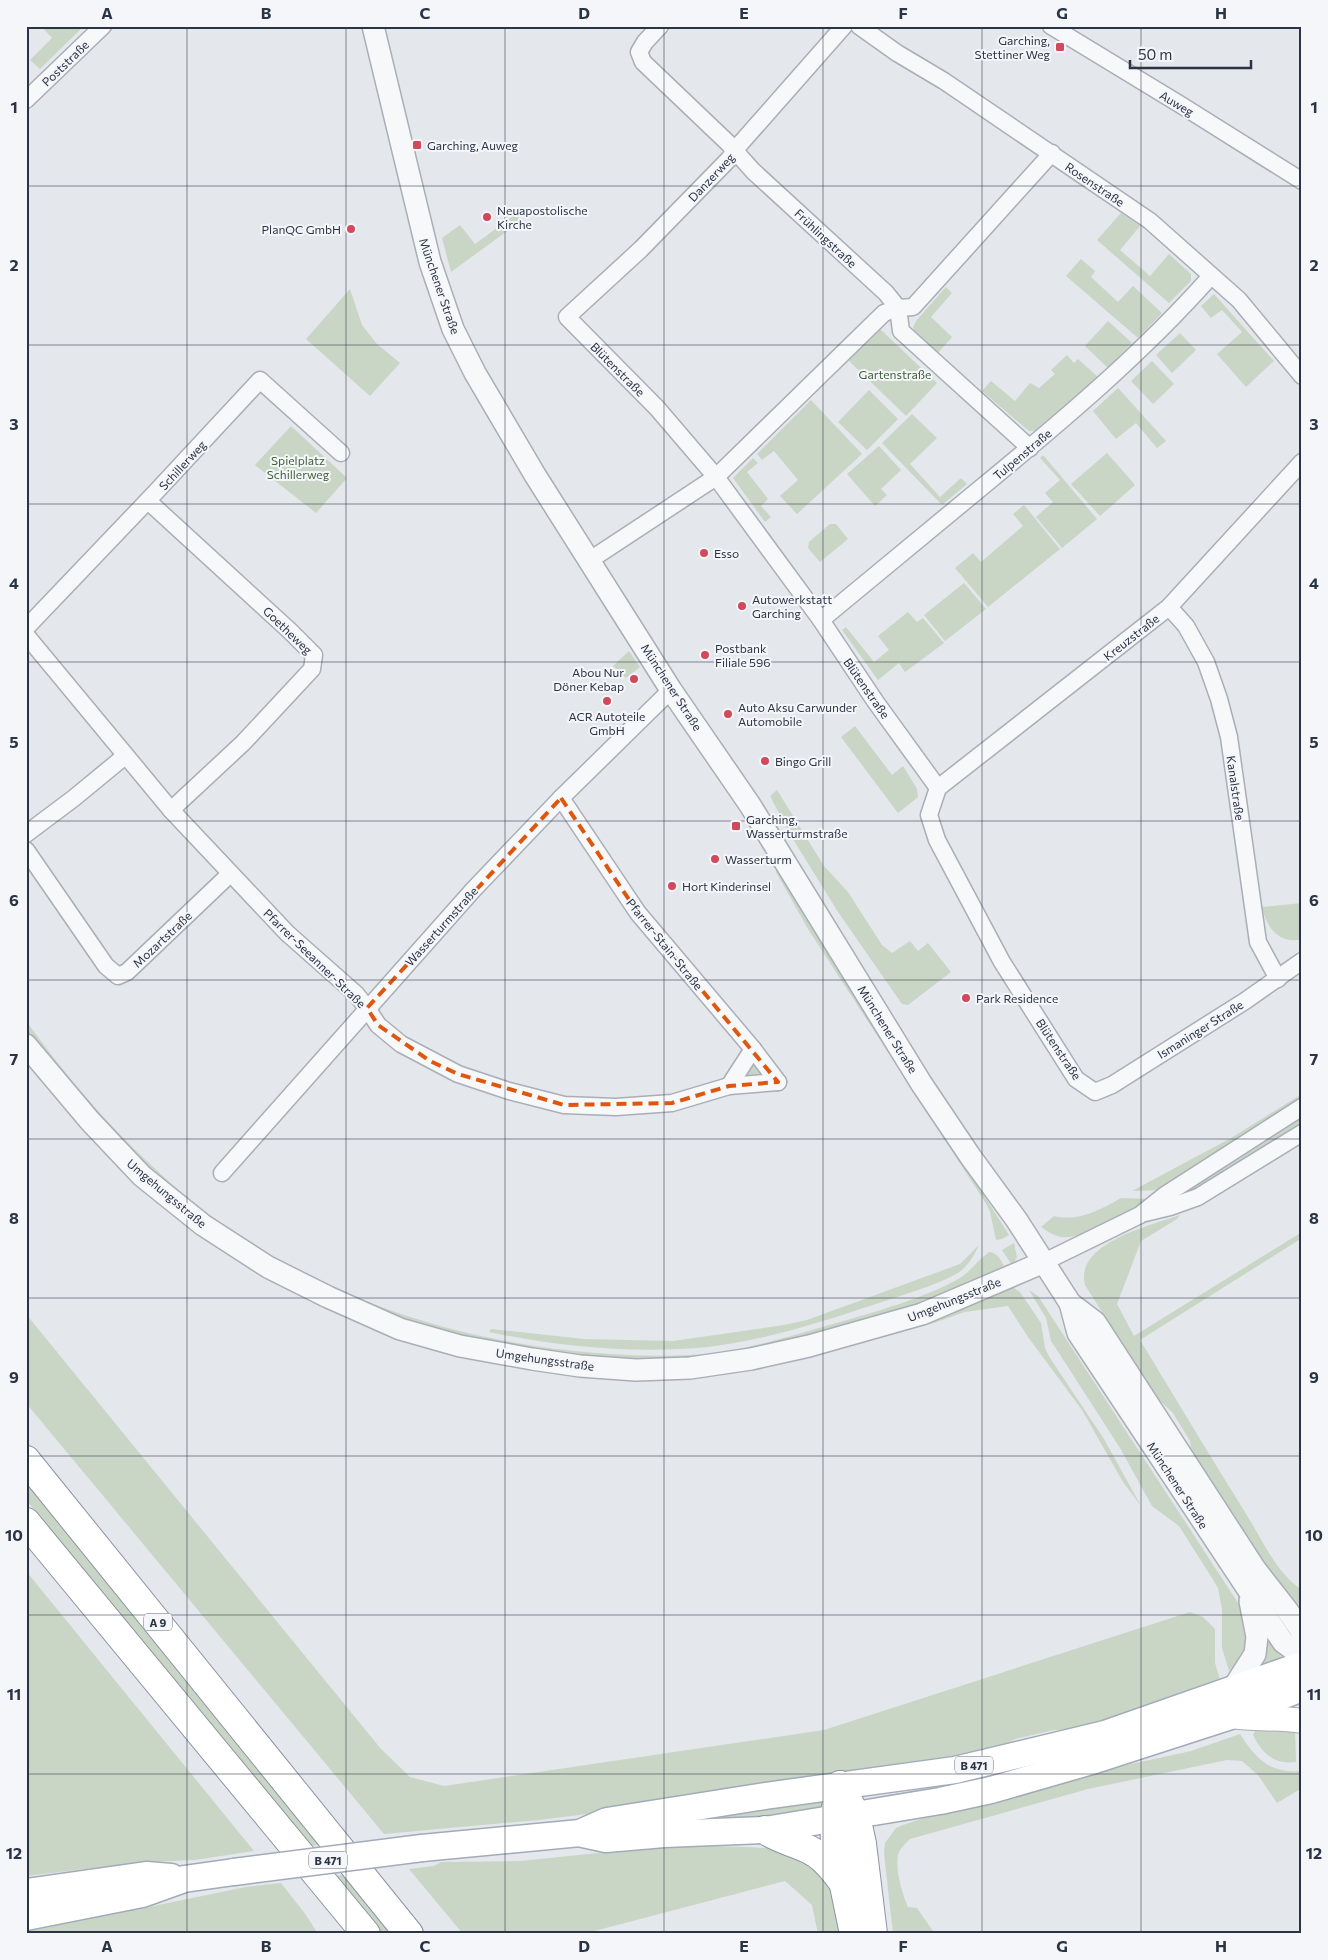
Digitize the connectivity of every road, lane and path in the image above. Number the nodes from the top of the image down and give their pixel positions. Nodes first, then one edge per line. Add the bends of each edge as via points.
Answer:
1 (103, 26) edge
2 (373, 26) edge
3 (660, 26) edge
4 (844, 26) edge
5 (859, 26) edge
6 (1051, 26) edge
7 (26, 100) edge
8 (735, 151) junction
9 (1052, 154) junction
10 (1302, 181) edge
11 (1211, 276) junction
12 (898, 308) junction
13 (567, 317) joint
14 (1301, 374) edge
15 (1030, 448) junction
16 (341, 453) dead end
17 (1302, 462) edge
18 (716, 477) junction
19 (148, 501) junction
20 (590, 560) junction
21 (1169, 607) junction
22 (821, 620) junction
23 (26, 628) edge
24 (26, 635) edge
25 (672, 690) junction
26 (125, 756) junction
27 (938, 788) junction
28 (561, 798) junction
29 (171, 810) junction
30 (26, 834) edge
31 (26, 850) edge
32 (230, 874) junction
33 (1302, 961) edge
34 (1278, 979) junction
35 (367, 1008) junction
36 (26, 1045) edge
37 (753, 1049) junction
38 (778, 1082) joint
39 (729, 1086) junction
40 (1095, 1092) joint
41 (1302, 1107) edge
42 (1302, 1133) edge
43 (222, 1173) dead end
44 (1140, 1214) junction
45 (1044, 1262) junction
46 (1070, 1303) junction
47 (26, 1460) edge
48 (26, 1522) edge
49 (1249, 1593) junction
50 (1294, 1614) edge
51 (1302, 1632) edge
52 (1302, 1656) edge
53 (1302, 1665) edge
54 (1302, 1688) edge
55 (1232, 1690) junction
56 (1231, 1716) junction
57 (1302, 1721) edge
58 (840, 1785) junction
59 (845, 1817) junction
60 (765, 1830) junction
61 (580, 1833) junction
62 (184, 1879) junction
63 (842, 1881) junction
64 (26, 1892) edge
65 (26, 1917) edge
66 (366, 1934) edge
67 (409, 1934) edge
68 (854, 1934) edge
69 (873, 1934) edge

1 - 7 street, Poststraße
2 - 20 street, Münchener Straße via 430,262 453,329 535,475
3 - 8 street, Frühlingstraße via 639,52 643,62
4 - 8 street, Danzerweg
5 - 9 street, Rosenstraße
6 - 10 street, Auweg
8 - 12 street, Frühlingstraße
8 - 13 street, Danzerweg via 641,249
9 - 11 street, Rosenstraße via 1150,221
9 - 12 street via 913,308
11 - 14 street, Rosenstraße via 1239,300
11 - 15 street, Tulpenstraße via 1115,373
12 - 15 street via 900,331
12 - 18 street via 884,313
13 - 18 street, Blütenstraße via 657,408
15 - 22 street, Tulpenstraße
16 - 19 street, Schillerweg via 260,380
17 - 21 street, Kreuzstraße
18 - 20 street
18 - 22 street, Blütenstraße
19 - 23 street, Schillerweg
19 - 29 street, Goetheweg via 314,655 312,669 243,743
20 - 25 street, Münchener Straße
21 - 27 street, Kreuzstraße
21 - 34 street, Kanalstraße via 1186,626 1206,662 1219,699 1229,737 1258,942
22 - 27 street, Blütenstraße
24 - 26 street, Pfarrer-Seeanner-Straße
25 - 28 street, Wasserturmstraße
25 - 45 street, Münchener Straße via 750,805 921,1082
26 - 29 street, Pfarrer-Seeanner-Straße
26 - 30 street
27 - 40 street, Blütenstraße via 929,815 937,840 1002,962 1076,1079
28 - 35 street, Wasserturmstraße
28 - 37 street, Pfarrer-Stain-Straße via 638,913
29 - 32 street, Pfarrer-Seeanner-Straße
31 - 32 street, Mozartstraße via 106,966 118,976 127,972
32 - 35 street, Pfarrer-Seeanner-Straße
33 - 34 street, Ismaninger Straße
34 - 40 street, Ismaninger Straße via 1112,1085
35 - 39 street, Pfarrer-Seeanner-Straße via 378,1025 401,1044 458,1074 564,1105 616,1107 672,1103
35 - 43 street, Wasserturmstraße
36 - 45 street, Umgehungsstraße via 90,1122 142,1176 203,1225 268,1268 328,1297 400,1328 460,1346 570,1365 636,1370 690,1368 751,1360 922,1314
37 - 38 street, Pfarrer-Stain-Straße
37 - 39 street
38 - 39 street, Pfarrer-Seeanner-Straße
41 - 44 street, Umgehungsstraße
42 - 44 street, Umgehungsstraße via 1198,1196 1170,1208
44 - 45 street, Umgehungsstraße
45 - 46 street, Münchener Straße
46 - 49 street, Münchener Straße via 1078,1333
46 - 50 street, Münchener Straße via 1095,1322 1255,1569
47 - 67 highway, A 9
48 - 66 highway
49 - 52 street, Münchener Straße via 1283,1642
49 - 55 street via 1257,1637 1255,1654
50 - 51 street, Münchener Straße
53 - 55 main road, B 471
54 - 56 main road, B 471
55 - 58 main road, B 471 via 1106,1734 955,1770
56 - 57 main road
56 - 59 main road, B 471 via 991,1790
58 - 59 highway
58 - 61 main road, B 471 via 607,1821
59 - 60 main road, B 471
59 - 63 highway via 835,1842
59 - 69 highway via 862,1844
60 - 61 main road, B 471 via 606,1839
60 - 63 highway via 827,1861
61 - 62 main road, B 471, bridge via 422,1848
62 - 64 main road, B 471 via 146,1875
62 - 65 main road, B 471 via 142,1894
63 - 68 highway

